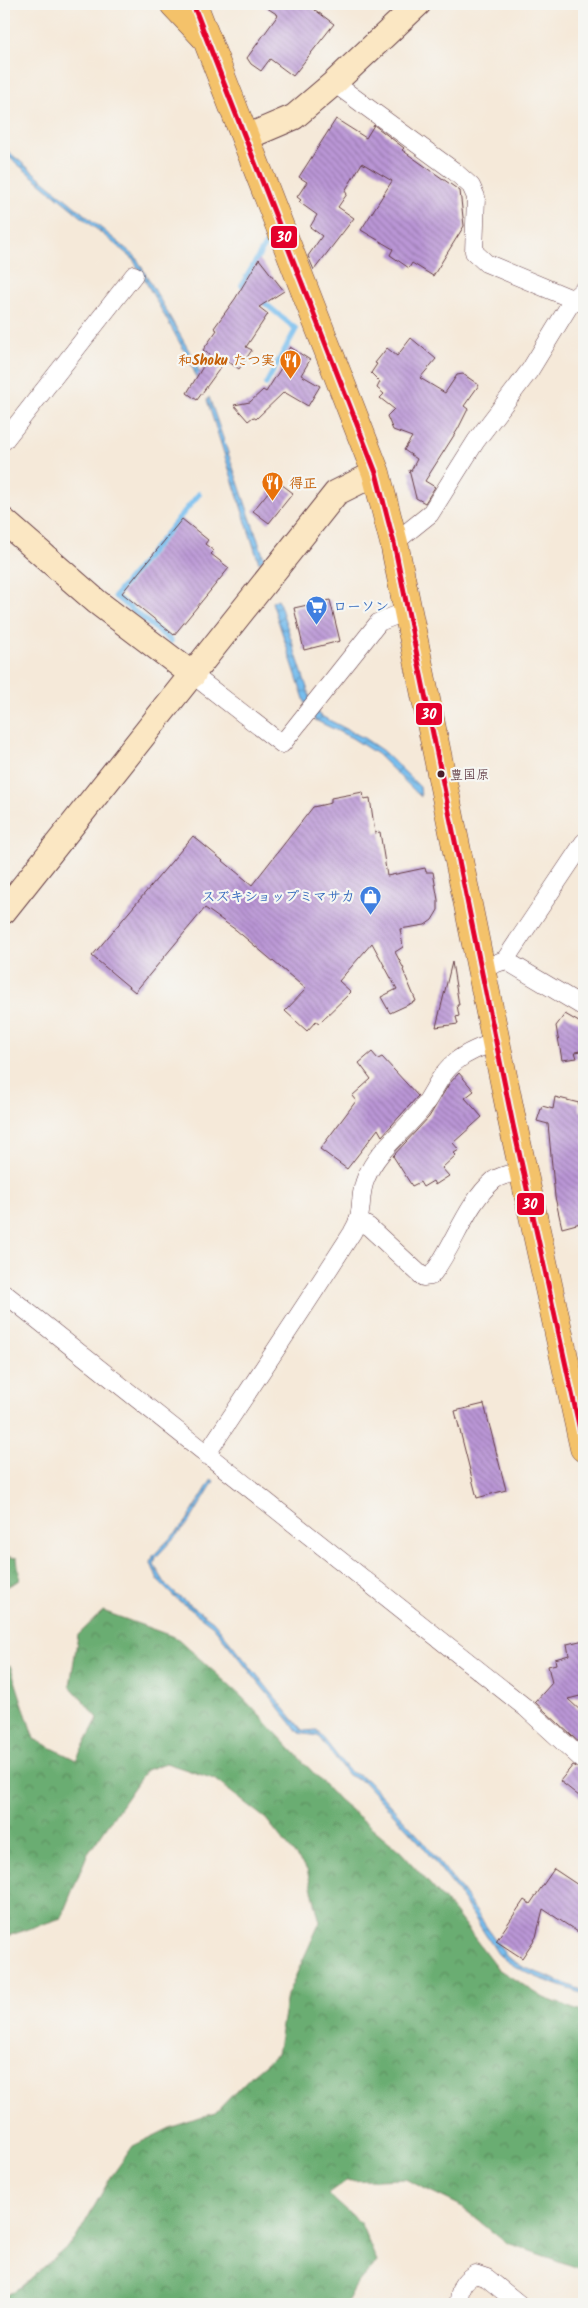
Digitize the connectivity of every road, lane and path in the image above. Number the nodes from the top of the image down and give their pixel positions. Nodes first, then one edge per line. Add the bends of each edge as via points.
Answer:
1 (174, 4) edge
2 (193, 4) edge
3 (418, 4) edge
4 (207, 39) junction
5 (334, 82) junction
6 (247, 137) junction
7 (134, 275) dead end
8 (581, 297) edge
9 (4, 441) edge
10 (376, 473) junction
11 (4, 521) edge
12 (394, 543) junction
13 (407, 611) junction
14 (193, 675) junction
15 (584, 842) edge
16 (4, 911) edge
17 (493, 964) junction
18 (584, 1007) edge
19 (496, 1042) junction
20 (523, 1170) junction
21 (358, 1222) junction
22 (4, 1293) edge
23 (577, 1380) edge
24 (584, 1448) edge
25 (206, 1455) junction
26 (584, 1761) edge
27 (459, 2304) edge
28 (519, 2304) edge

1 - 4 main road
2 - 4 main road
3 - 5 street
4 - 6 main road
5 - 6 street via 294,117
5 - 8 street via 471,186 476,197 474,252 486,263
6 - 10 main road
7 - 9 street
8 - 12 street via 476,441 430,514
10 - 12 main road
10 - 14 street via 336,493
11 - 14 street via 97,602
12 - 13 main road
13 - 14 street via 379,622 282,744
13 - 17 main road
14 - 16 street
15 - 17 street
17 - 18 street
17 - 19 main road
19 - 20 main road
19 - 21 street via 475,1049 454,1062 442,1075 432,1096 385,1148 366,1178
20 - 21 street via 496,1179 478,1196 431,1276 423,1277 369,1227
20 - 23 main road
21 - 25 street
22 - 25 street
23 - 24 main road
25 - 26 street via 526,1708
27 - 28 street via 459,2289 466,2279 475,2274 487,2278

